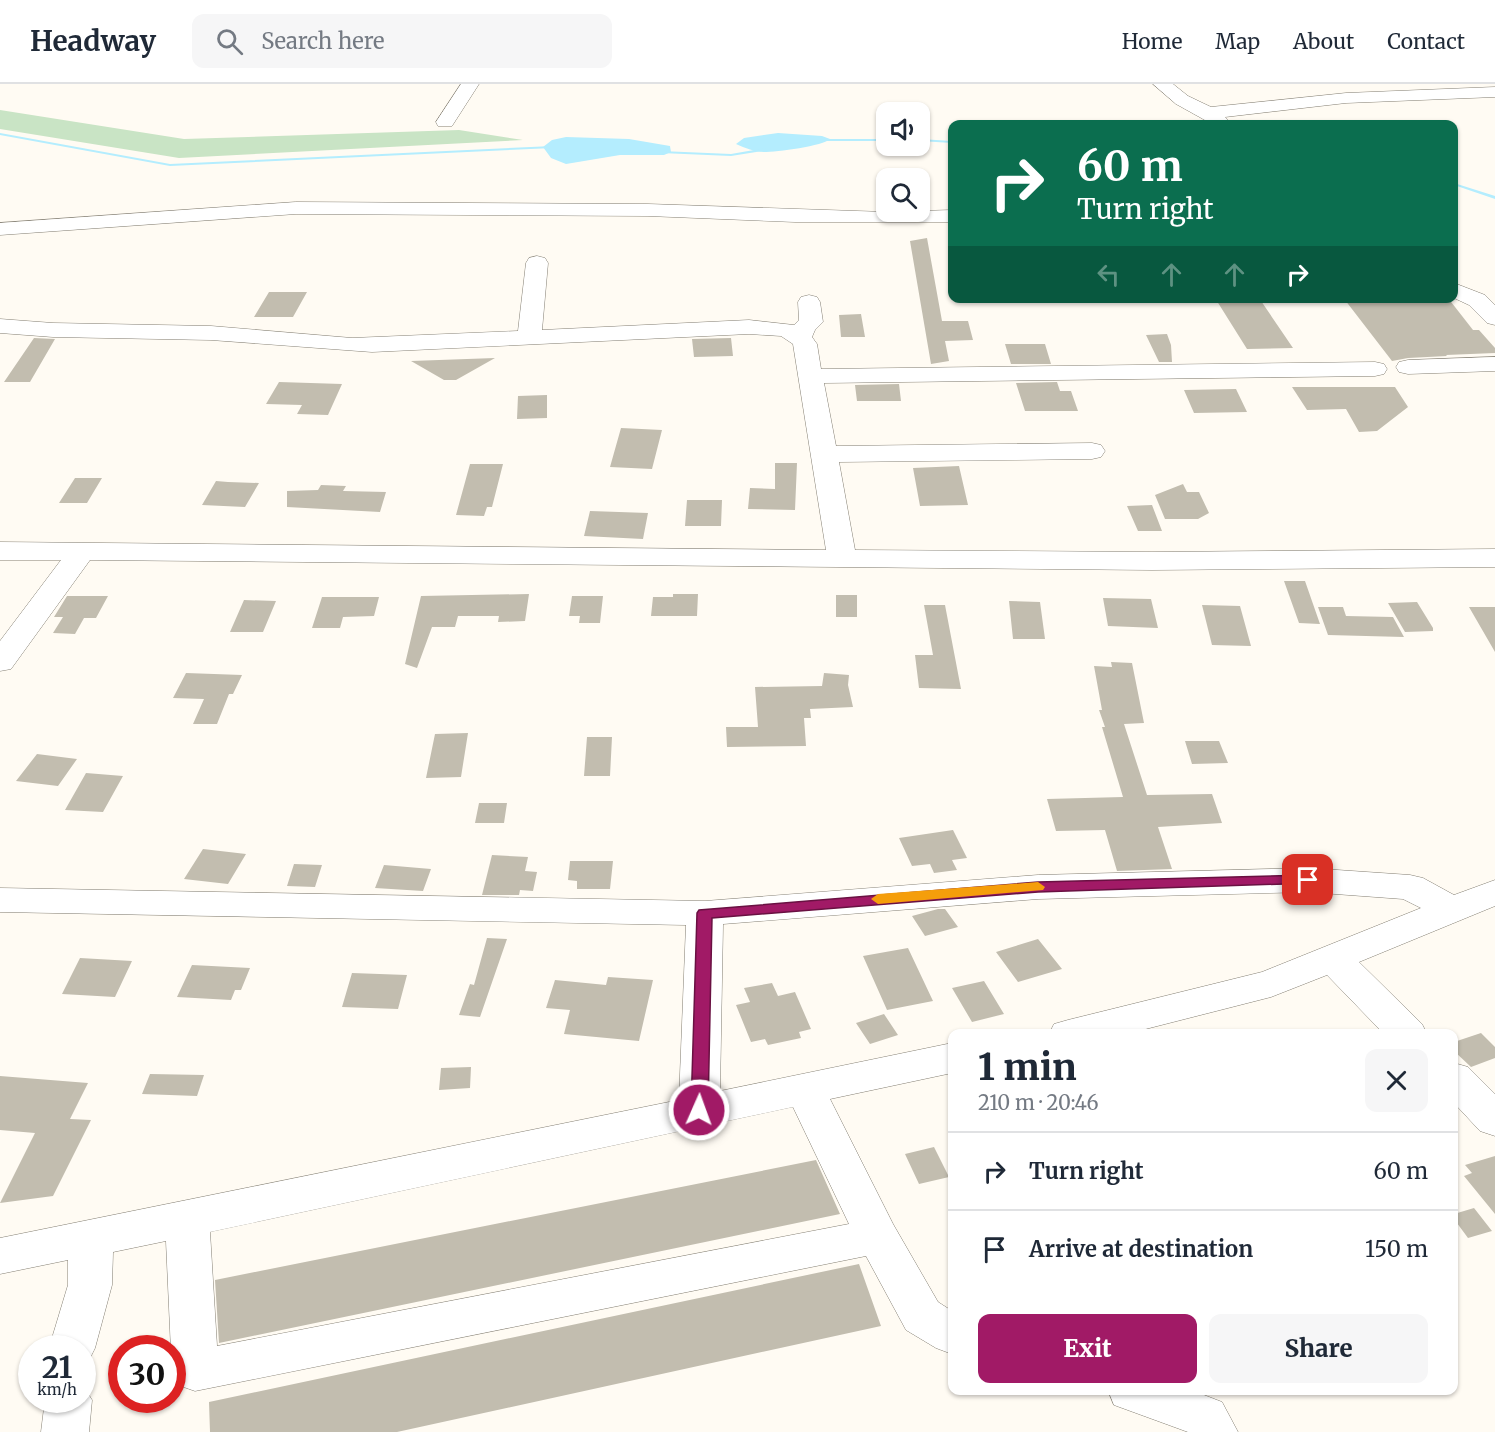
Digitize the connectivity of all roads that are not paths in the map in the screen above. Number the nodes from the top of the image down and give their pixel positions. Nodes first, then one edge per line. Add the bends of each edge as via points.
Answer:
1 (470, 84) edge
2 (1162, 84) edge
3 (1329, 84) edge
4 (1495, 92) edge
5 (1346, 98) junction
6 (1208, 113) junction
7 (1218, 120) edge
8 (445, 122) dead end
9 (948, 216) edge
10 (0, 229) edge
11 (537, 263) dead end
12 (1458, 292) edge
13 (809, 302) dead end
14 (1495, 318) edge
15 (0, 326) edge
16 (801, 336) junction
17 (529, 338) junction
18 (1495, 364) edge
19 (1408, 367) dead end
20 (1375, 369) dead end
21 (811, 376) junction
22 (1092, 451) dead end
23 (824, 454) junction
24 (0, 551) edge
25 (82, 552) junction
26 (842, 558) junction
27 (1495, 558) edge
28 (0, 662) edge
29 (1495, 892) edge
30 (0, 900) edge
31 (1453, 910) junction
32 (705, 913) junction
33 (1334, 960) junction
34 (1088, 1029) edge
35 (1403, 1029) edge
36 (948, 1059) edge
37 (1458, 1082) edge
38 (805, 1090) junction
39 (699, 1110) junction
40 (1495, 1120) edge
41 (187, 1219) junction
42 (878, 1236) junction
43 (91, 1238) junction
44 (0, 1256) edge
45 (948, 1332) edge
46 (76, 1335) edge
47 (1145, 1395) edge
48 (67, 1413) edge
49 (65, 1432) edge
50 (1214, 1432) edge

1 - 8 street
2 - 6 street
3 - 5 street
4 - 5 street
5 - 6 street
6 - 7 street
9 - 10 street via 296,208
11 - 17 street
12 - 14 street via 1477,300
13 - 16 street via 811,322
15 - 17 street via 240,335 345,345
16 - 17 street via 790,331 749,327
16 - 21 street
18 - 19 street
20 - 21 street
21 - 23 street
22 - 23 street
23 - 26 street
24 - 25 street
25 - 26 street
25 - 28 street
26 - 27 street via 1231,561
29 - 31 street
30 - 32 street
31 - 32 street via 1410,887 1308,880 1038,887
31 - 33 street
32 - 39 street
33 - 34 street via 1271,983
33 - 35 street
36 - 38 street
37 - 40 street
38 - 39 street
38 - 42 street
39 - 41 street
41 - 42 street via 195,1371
41 - 43 street
42 - 45 street via 921,1316
43 - 44 street
43 - 46 street via 90,1285
47 - 50 street via 1205,1417
48 - 49 street

